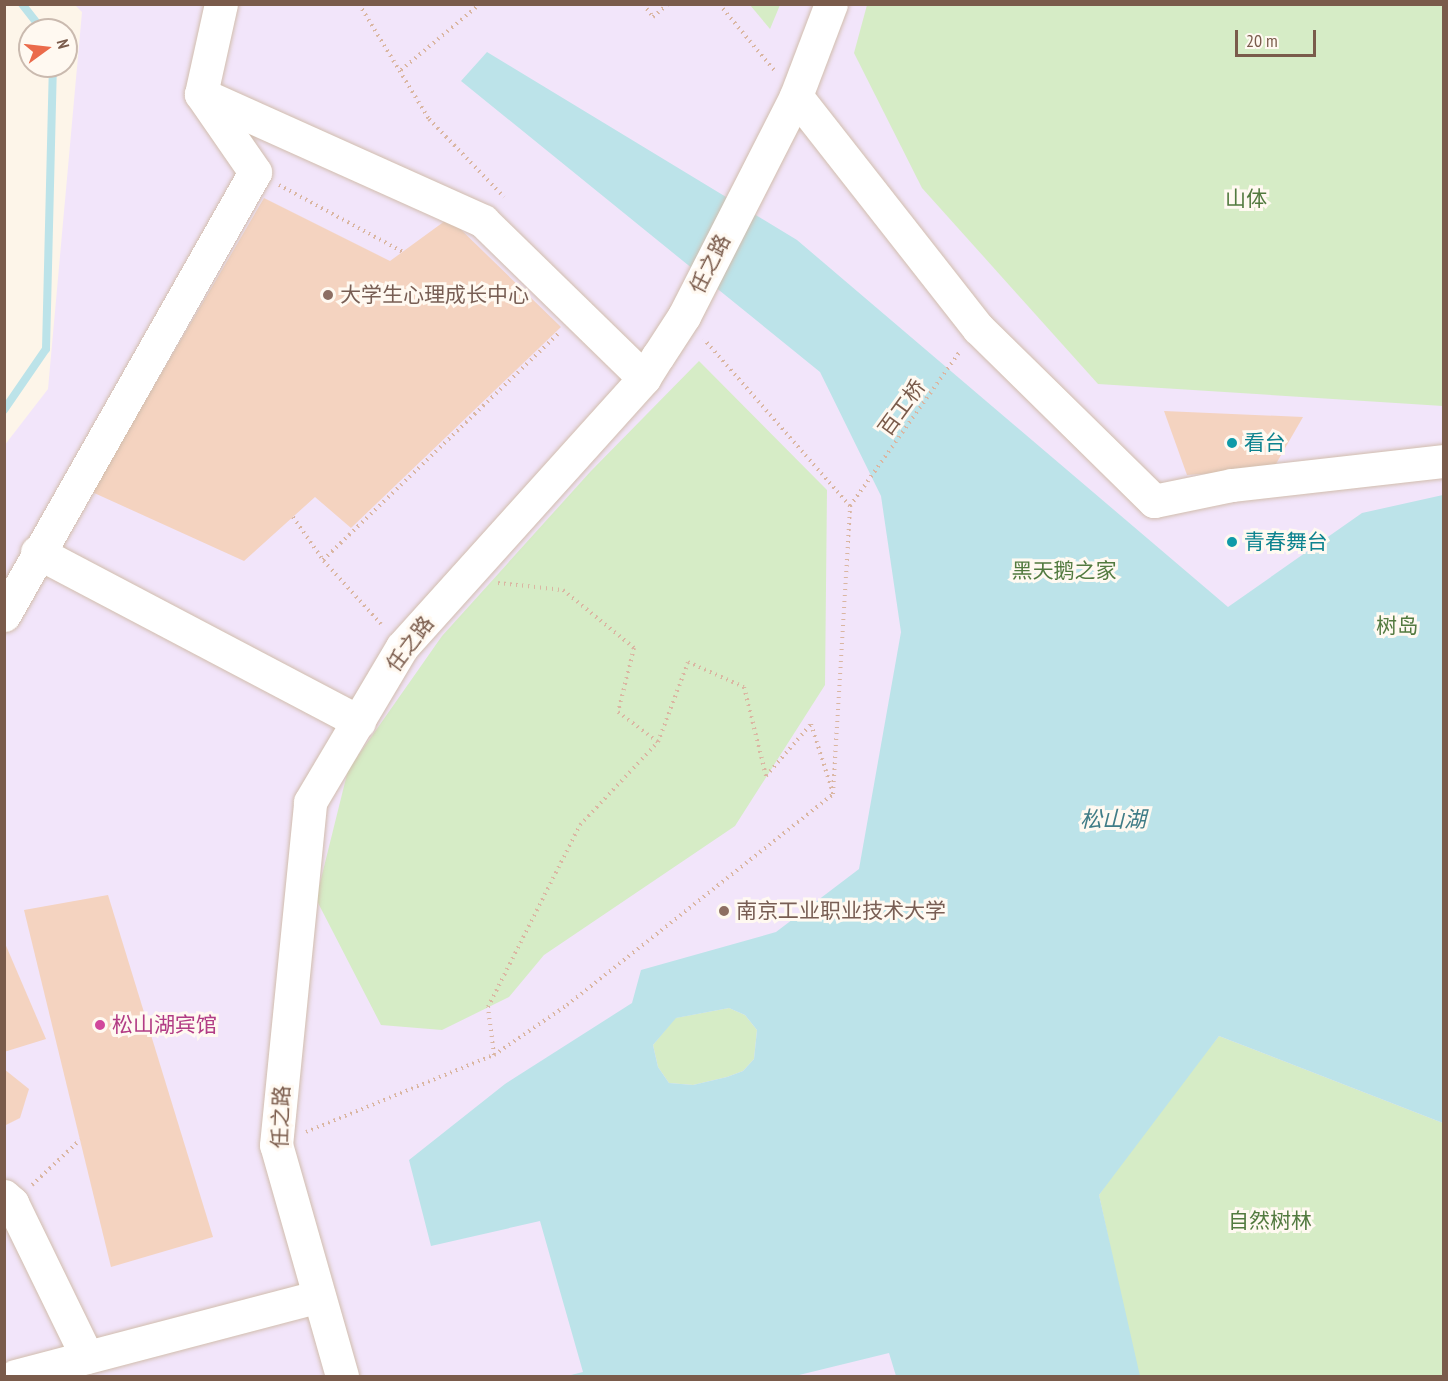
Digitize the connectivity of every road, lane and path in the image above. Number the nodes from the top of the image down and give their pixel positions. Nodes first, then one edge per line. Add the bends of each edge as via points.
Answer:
1 (221, 4) edge
2 (359, 4) edge
3 (480, 4) edge
4 (643, 4) edge
5 (668, 4) edge
6 (719, 4) edge
7 (831, 4) edge
8 (401, 70) junction
9 (201, 94) junction
10 (796, 96) junction
11 (255, 172) junction
12 (511, 204) dead end
13 (403, 252) dead end
14 (579, 315) junction
15 (684, 316) junction
16 (978, 328) junction
17 (644, 378) junction
18 (1443, 461) edge
19 (850, 506) junction
20 (293, 517) dead end
21 (37, 552) junction
22 (323, 560) junction
23 (490, 582) dead end
24 (4, 615) edge
25 (402, 647) junction
26 (358, 722) junction
27 (658, 741) junction
28 (833, 794) junction
29 (494, 1055) junction
30 (80, 1140) dead end
31 (276, 1145) junction
32 (8, 1200) edge
33 (318, 1296) junction
34 (87, 1357) junction
35 (15, 1377) edge
36 (342, 1377) edge

1 - 9 street
2 - 8 path
3 - 8 path
4 - 5 path via 653,17
6 - 10 path
7 - 10 street, 任之路
8 - 12 path via 429,119
9 - 11 street
9 - 14 street via 483,221
10 - 15 street, 任之路
10 - 16 street
11 - 13 path
11 - 21 street
14 - 17 street
14 - 22 path
15 - 17 street, 任之路
15 - 19 path
16 - 18 street via 1154,501 1232,485
16 - 19 path, 百工桥
17 - 25 street, 任之路
19 - 28 path
20 - 22 path
21 - 24 street
21 - 26 street
22 - 25 path
23 - 27 path via 563,590 634,648 618,711
25 - 26 street, 任之路
26 - 31 street, 任之路 via 310,802
27 - 28 path via 688,662 744,687 766,776 811,724
27 - 29 path via 580,825 488,1007
28 - 29 path via 567,1005
29 - 31 path
30 - 32 path
31 - 33 street, 任之路
32 - 34 street
33 - 34 street
33 - 36 street, 任之路
34 - 35 street

